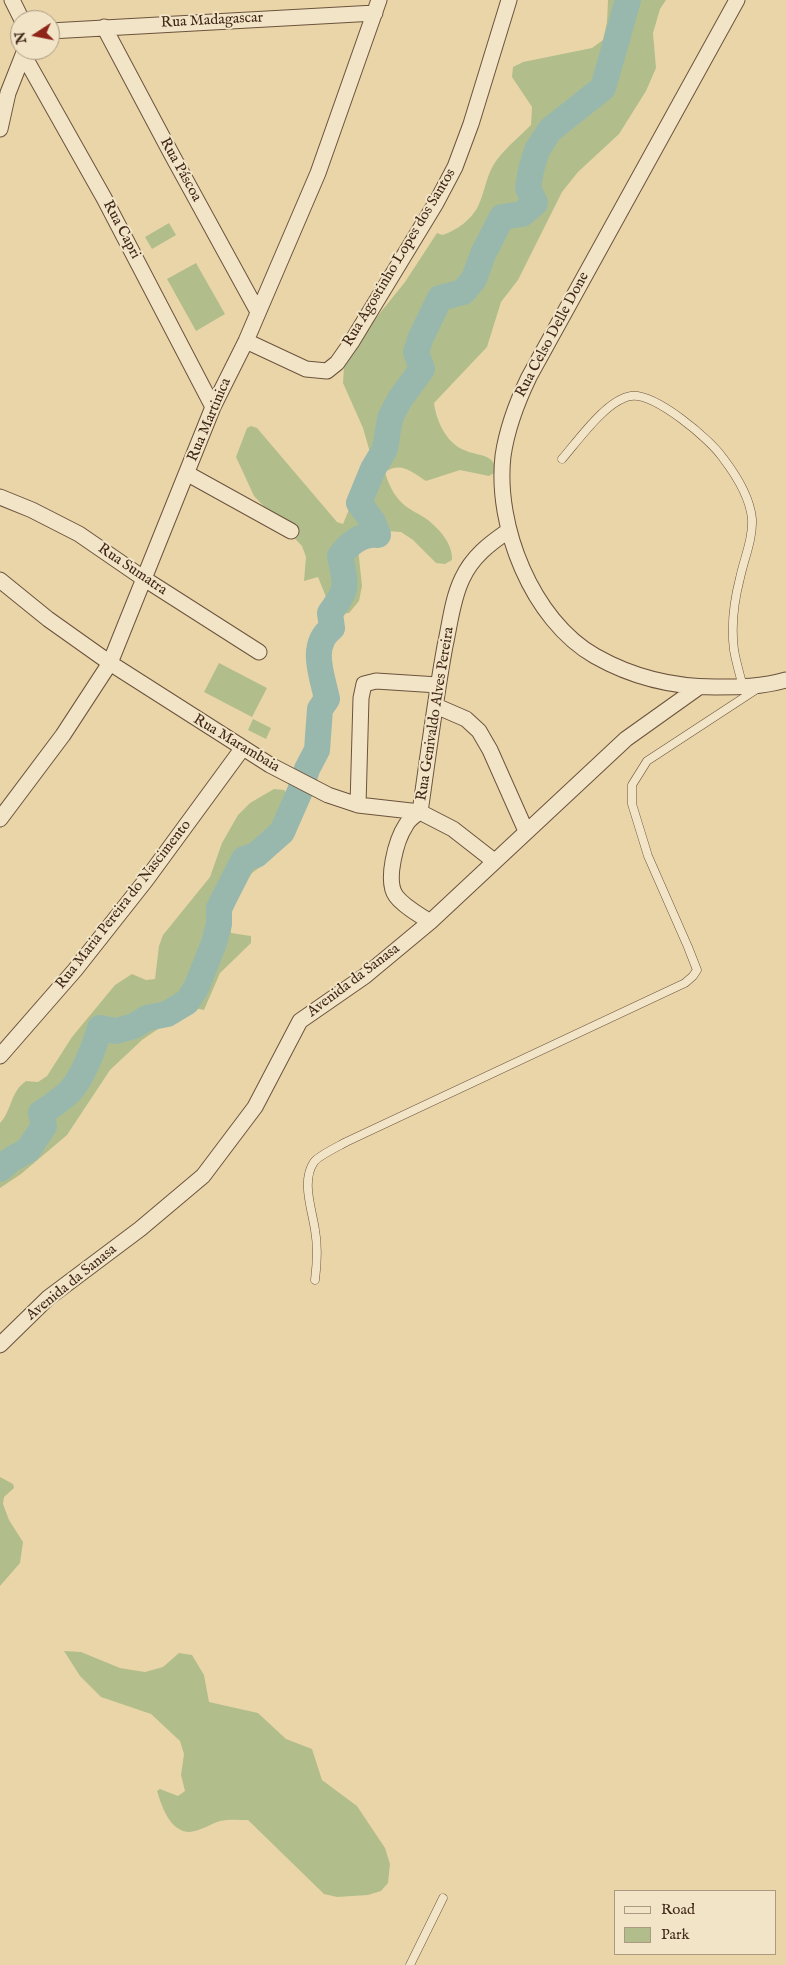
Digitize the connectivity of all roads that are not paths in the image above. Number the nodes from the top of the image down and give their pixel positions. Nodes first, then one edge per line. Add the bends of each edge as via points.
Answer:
1 (510, 0) edge
2 (737, 0) edge
3 (377, 6) edge
4 (104, 27) junction
5 (60, 30) edge
6 (21, 60) edge
7 (28, 60) edge
8 (0, 129) edge
9 (258, 312) junction
10 (246, 341) junction
11 (213, 407) junction
12 (562, 459) dead end
13 (188, 474) junction
14 (0, 497) edge
15 (291, 531) dead end
16 (508, 531) junction
17 (143, 578) junction
18 (0, 580) edge
19 (259, 652) dead end
20 (110, 663) junction
21 (786, 680) edge
22 (438, 684) junction
23 (763, 685) junction
24 (699, 687) junction
25 (743, 687) junction
26 (436, 706) junction
27 (242, 749) junction
28 (358, 805) junction
29 (420, 812) junction
30 (0, 819) edge
31 (526, 831) junction
32 (494, 861) junction
33 (430, 922) junction
34 (0, 1056) edge
35 (315, 1280) dead end
36 (0, 1345) edge
37 (443, 1898) dead end
38 (410, 1965) edge

1 - 10 street, Rua Agostinho Lopes dos Santos via 455,167 337,363 326,371 306,369
2 - 16 street, Rua Celso Delle Done via 545,345 517,403 503,456
3 - 4 street, Rua Madagascar
3 - 9 street, Rua Martinica via 318,173
4 - 5 street, Rua Madagascar
4 - 9 street, Rua Páscoa
6 - 8 street via 8,93
7 - 11 street, Rua Capri
9 - 10 street, Rua Martinica
10 - 11 street, Rua Martinica
11 - 13 street, Rua Martinica
12 - 25 lane via 604,412 618,400 631,396 651,399 685,422 722,456 745,493 752,519 732,629
13 - 15 street
13 - 17 street, Rua Martinica
14 - 17 street, Rua Sumatra via 78,534
16 - 22 street, Rua Genivaldo Alves Pereira via 482,550 462,579 455,597
16 - 24 street, Rua Celso Delle Done via 530,585 570,638 620,669 650,680
17 - 19 street, Rua Sumatra
17 - 20 street, Rua Martinica
18 - 20 street, Rua Marambaia
20 - 27 street, Rua Marambaia
20 - 30 street, Rua Martinica via 63,735
21 - 23 street, Rua Celso Delle Done
22 - 26 street, Rua Genivaldo Alves Pereira
22 - 28 street via 376,681 364,684
23 - 25 street, Rua Celso Delle Done
23 - 35 lane via 646,761 632,785 632,804 648,856 688,946 697,970 693,976 668,991 314,1160 308,1185 316,1231
24 - 25 street, Rua Celso Delle Done
24 - 31 street, Avenida da Sanasa via 626,739
26 - 29 street, Rua Genivaldo Alves Pereira
26 - 31 street via 466,719 479,731
27 - 28 street, Rua Marambaia via 328,795
27 - 34 street, Rua Maria Pereira do Nascimento via 140,888 75,970
28 - 29 street, Rua Marambaia
29 - 32 street, Rua Marambaia via 453,829
29 - 33 street, Rua Genivaldo Alves Pereira via 410,819 402,833 391,877 398,899
31 - 32 street, Avenida da Sanasa
32 - 33 street, Avenida da Sanasa
33 - 36 street, Avenida da Sanasa via 365,976 300,1021 255,1106 203,1176 140,1229 48,1298
37 - 38 lane

